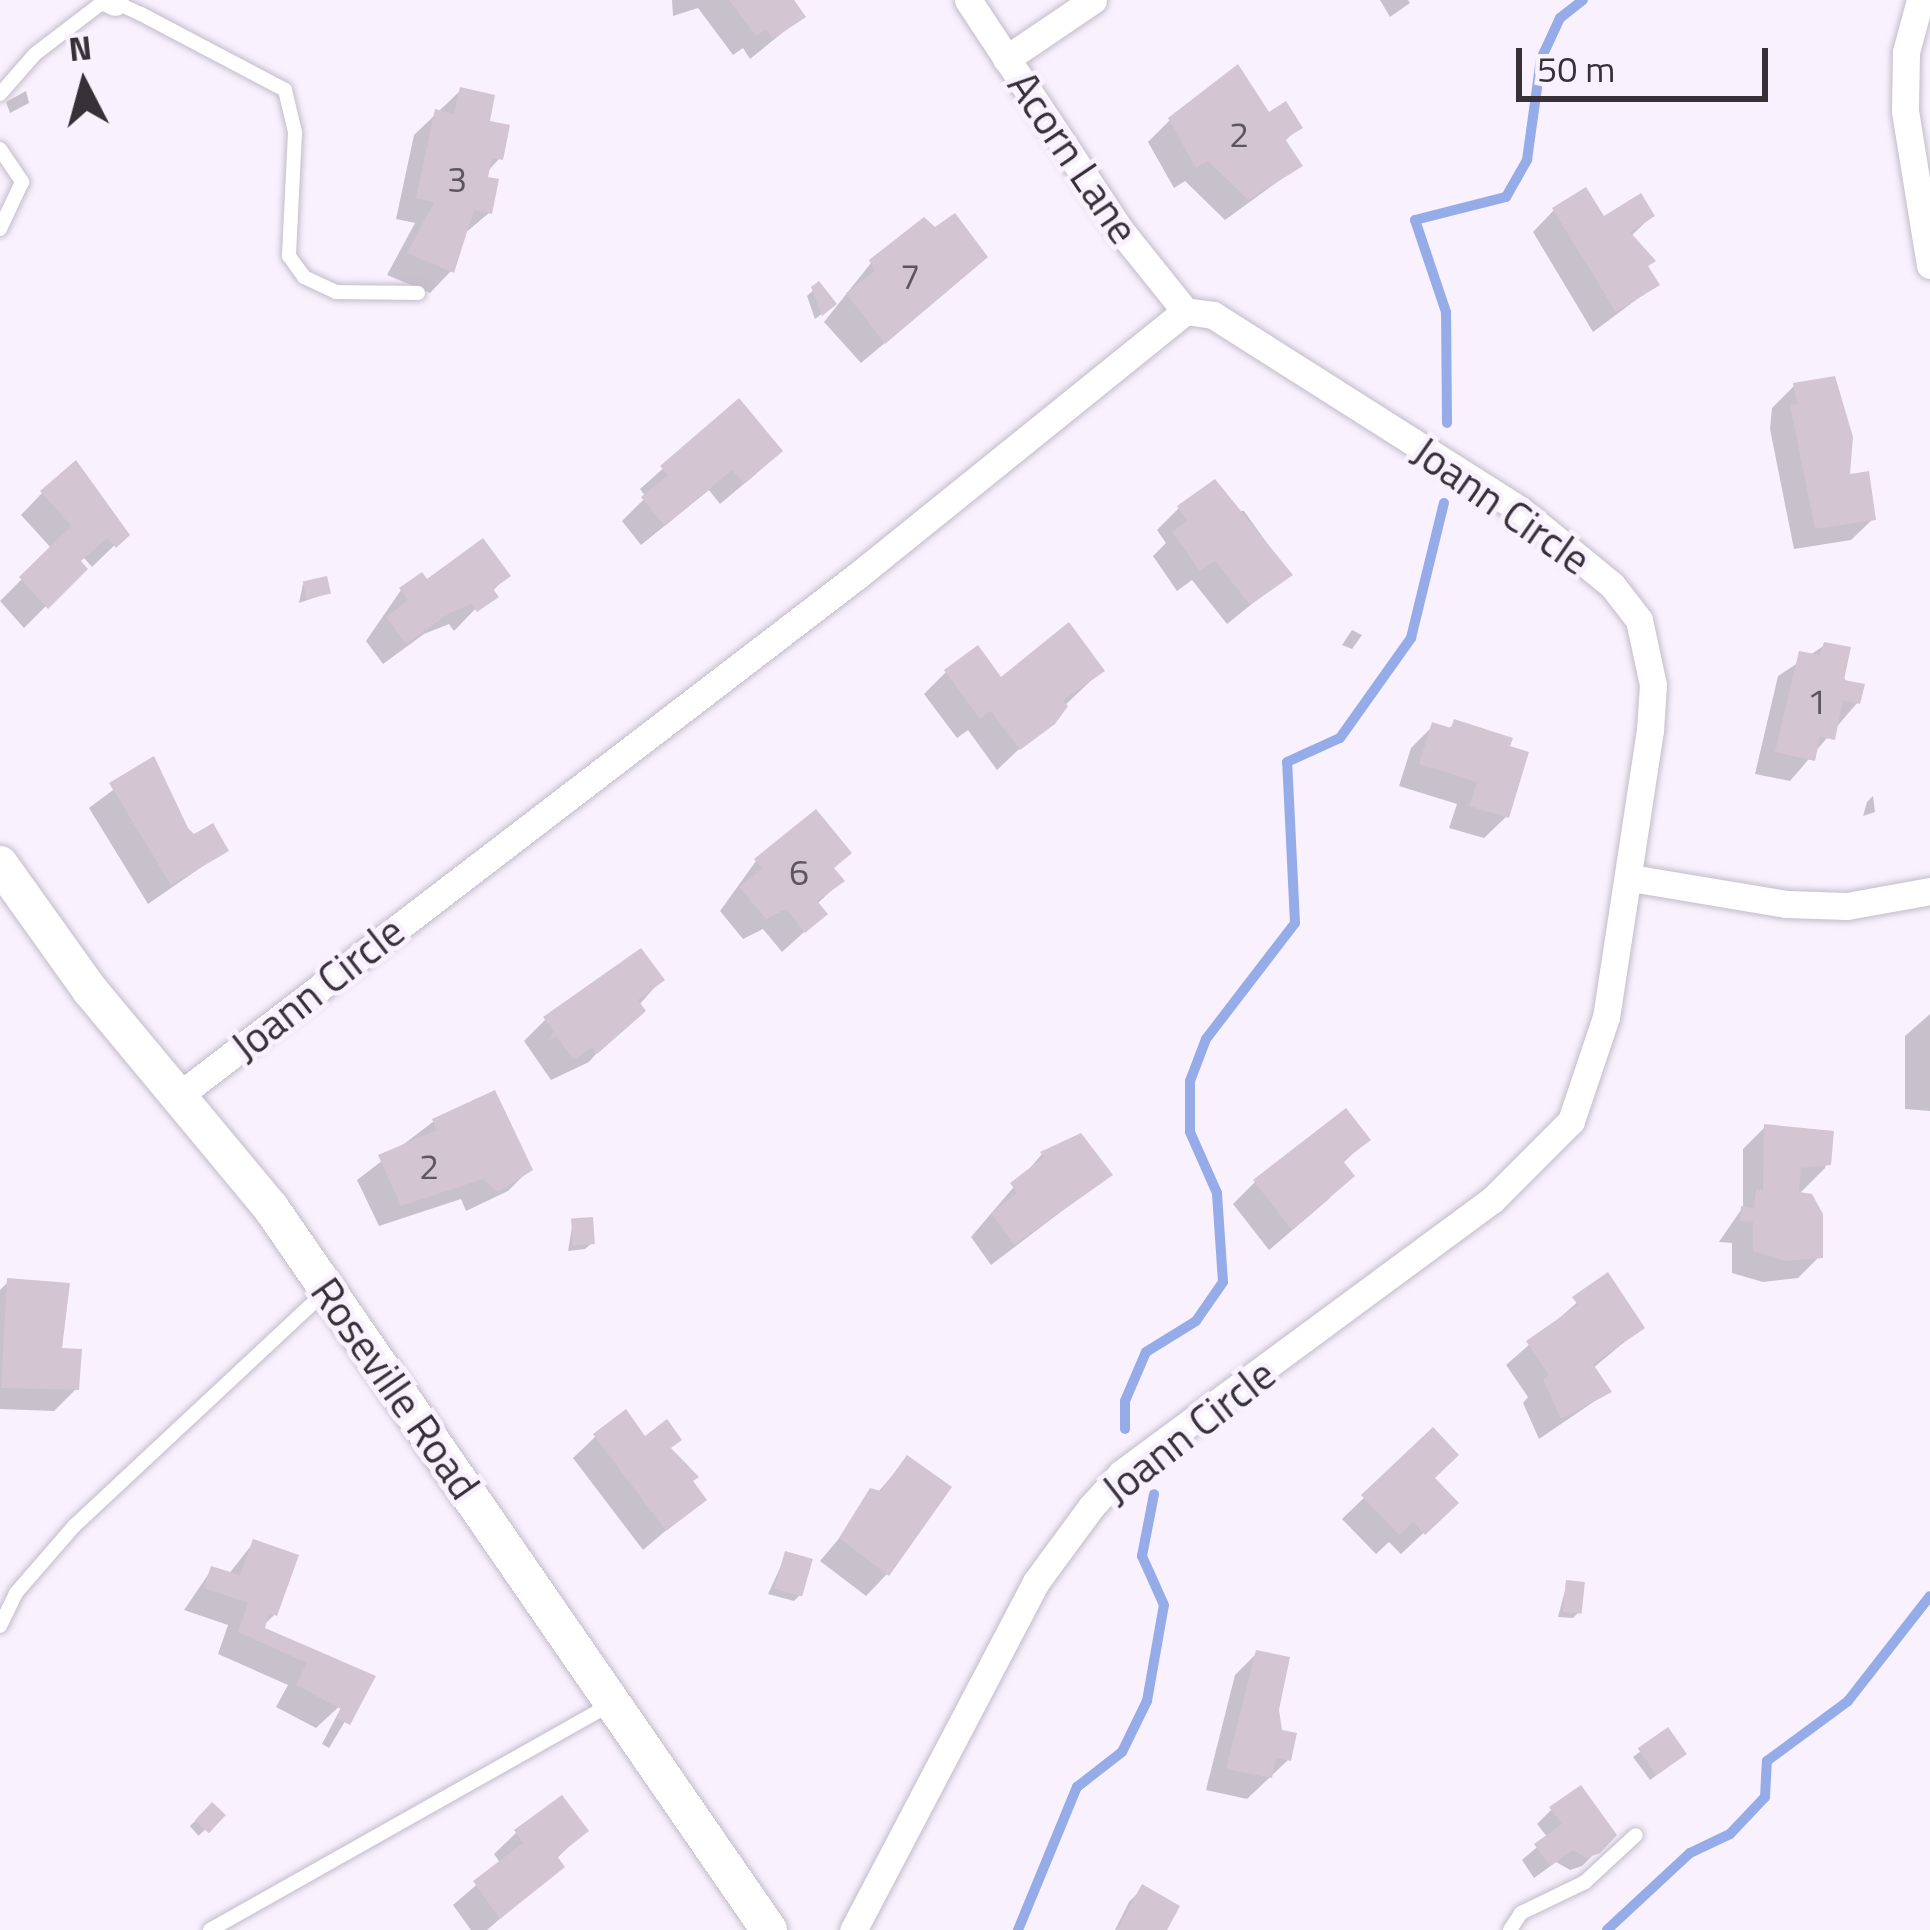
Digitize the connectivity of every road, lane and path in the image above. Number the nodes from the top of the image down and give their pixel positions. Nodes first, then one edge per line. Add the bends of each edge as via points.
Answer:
1 (968, 0) edge
2 (1093, 0) edge
3 (1920, 0) edge
4 (113, 1) edge
5 (1006, 59) junction
6 (0, 94) edge
7 (0, 149) edge
8 (0, 229) edge
9 (1930, 265) edge
10 (418, 293) dead end
11 (1185, 311) junction
12 (0, 864) edge
13 (1631, 878) junction
14 (1930, 891) edge
15 (177, 1097) junction
16 (328, 1289) junction
17 (0, 1626) edge
18 (613, 1703) junction
19 (1636, 1835) dead end
20 (210, 1930) edge
21 (769, 1930) edge
22 (853, 1930) edge
23 (1510, 1930) edge

1 - 5 street, Acorn Lane
2 - 5 street
3 - 9 street via 1906,52 1905,111
4 - 6 lane via 35,54
4 - 10 lane via 285,90 295,132 290,256 304,278 336,292
5 - 11 street, Acorn Lane
7 - 8 lane via 22,182
11 - 13 street, Joann Circle via 1213,315 1519,509 1612,585 1640,620 1653,685
11 - 15 street, Joann Circle via 857,576
12 - 15 street, Roseville Road
13 - 14 street via 1787,904 1847,906
13 - 22 street, Joann Circle via 1592,1078 1571,1121 1492,1200 1121,1474 1090,1507 1036,1582
15 - 16 street, Roseville Road
16 - 17 lane via 74,1526 16,1593
16 - 18 street, Roseville Road
18 - 20 lane
18 - 21 street, Roseville Road
19 - 23 lane via 1585,1882 1521,1913

